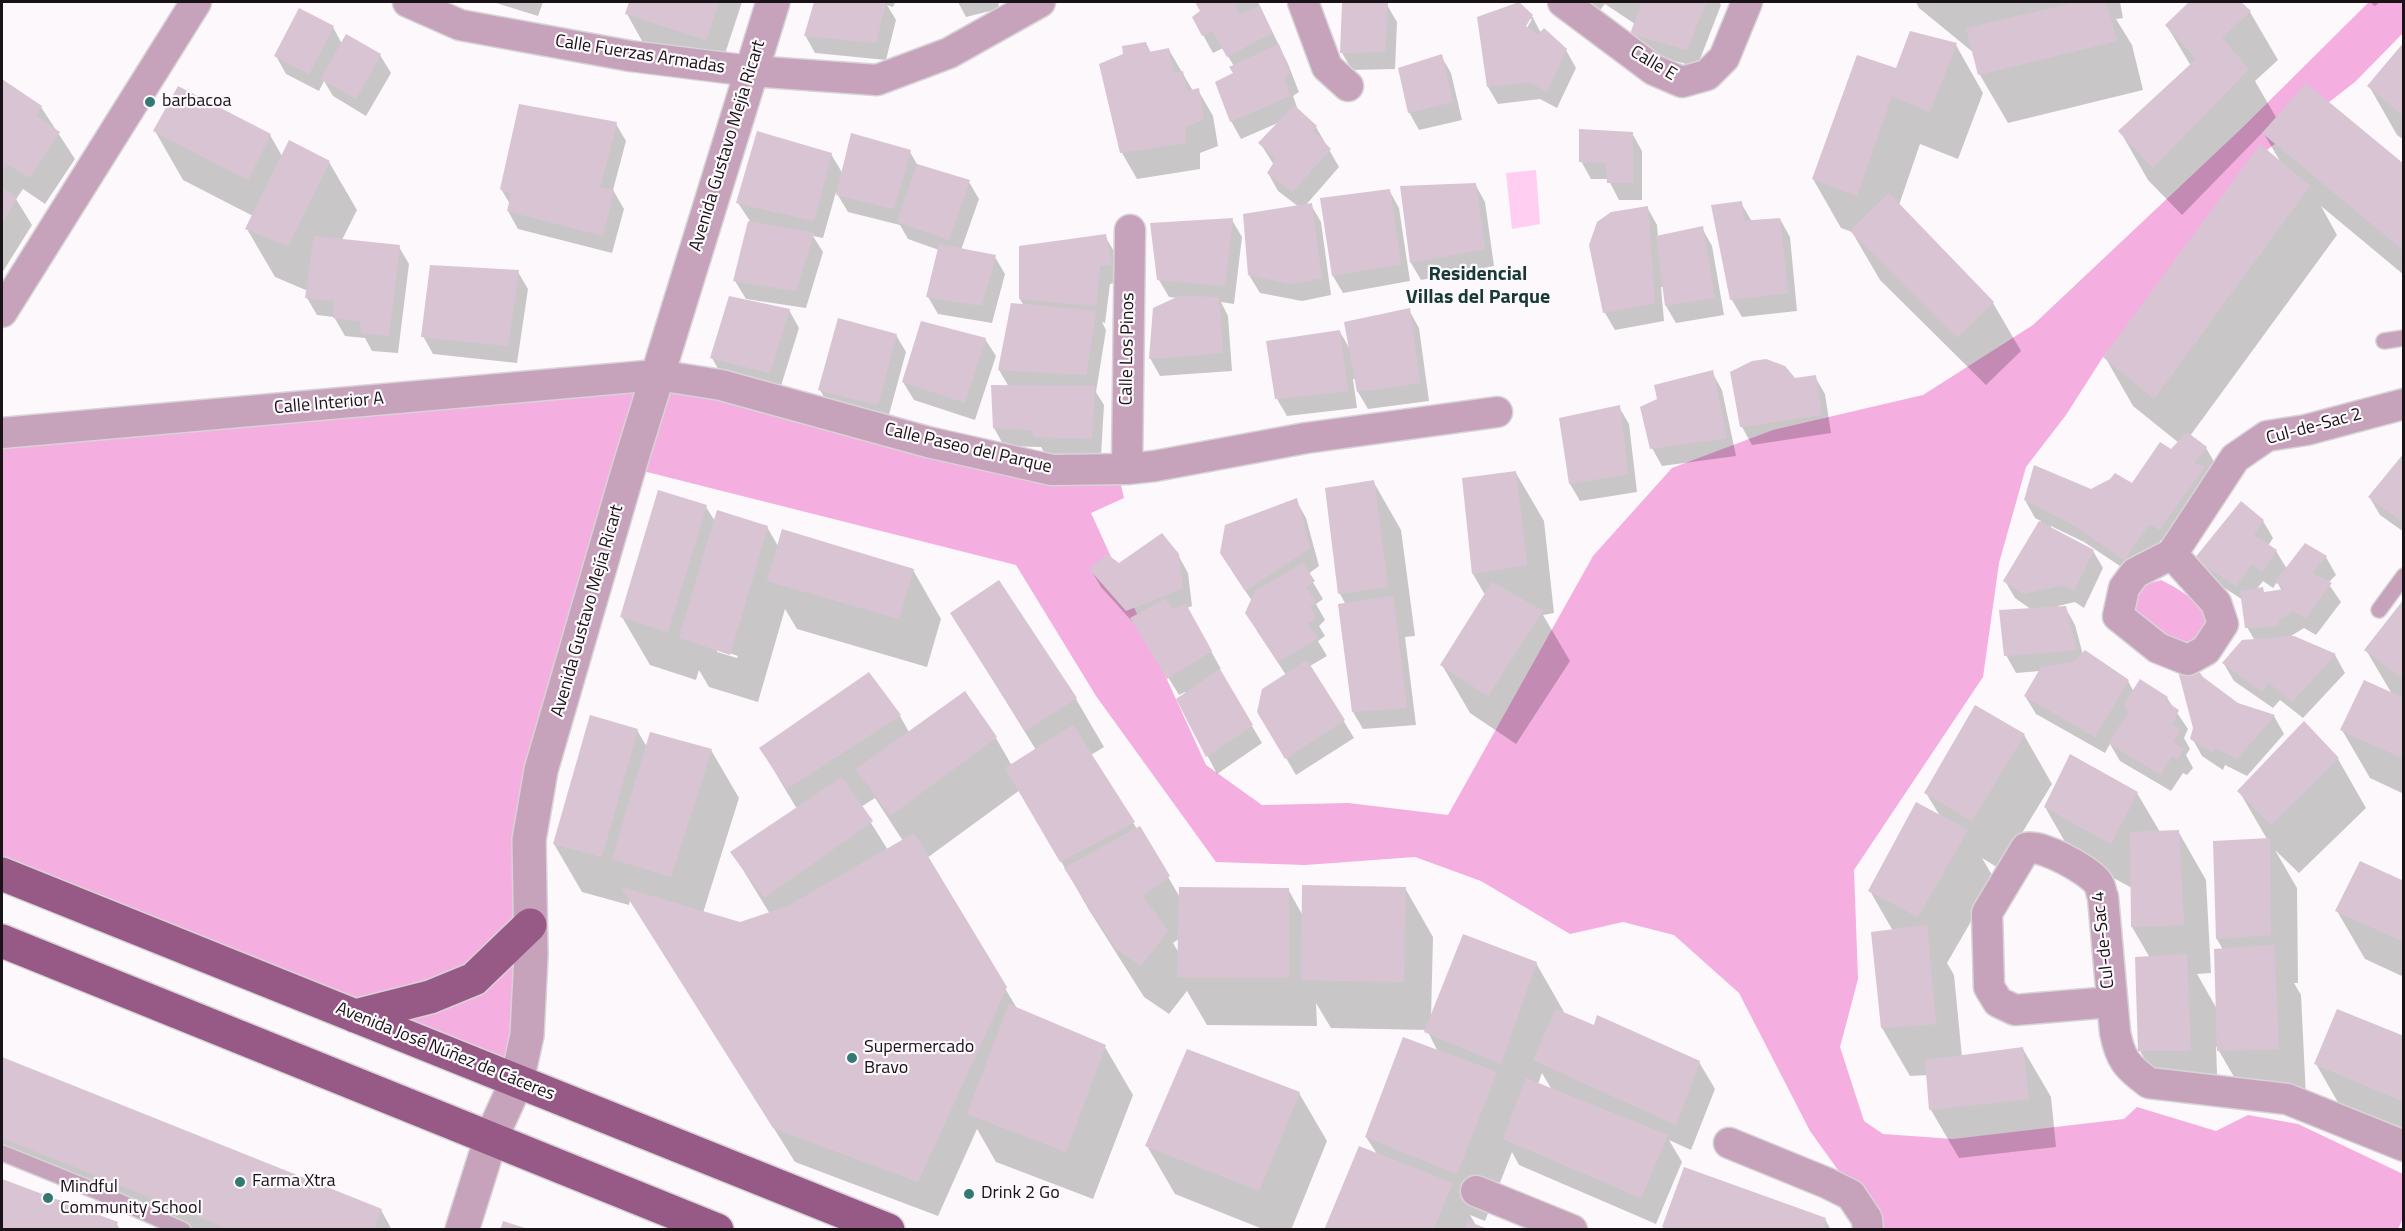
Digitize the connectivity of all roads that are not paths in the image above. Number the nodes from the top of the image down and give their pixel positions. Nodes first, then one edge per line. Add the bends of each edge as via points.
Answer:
1 (196, 2) edge
2 (408, 2) edge
3 (773, 2) edge
4 (1040, 2) edge
5 (1303, 2) edge
6 (1563, 2) edge
7 (1747, 2) edge
8 (751, 71) junction
9 (1348, 86) dead end
10 (1130, 230) dead end
11 (2, 312) edge
12 (2403, 338) edge
13 (2384, 341) dead end
14 (657, 375) junction
15 (2403, 404) edge
16 (1497, 412) dead end
17 (2, 433) edge
18 (1127, 469) junction
19 (2172, 554) dead end
20 (2403, 576) edge
21 (2379, 610) dead end
22 (2, 874) edge
23 (530, 925) junction
24 (2, 941) edge
25 (2110, 1002) junction
26 (355, 1016) junction
27 (517, 1081) junction
28 (491, 1138) junction
29 (1729, 1143) dead end
30 (2403, 1146) edge
31 (2, 1153) edge
32 (1476, 1191) dead end
33 (183, 1230) edge
34 (462, 1230) edge
35 (717, 1230) edge
36 (888, 1230) edge
37 (1572, 1230) edge
38 (1868, 1230) edge

1 - 11 street
2 - 8 street, Calle Fuerzas Armadas via 460,25 630,56
3 - 8 street, Avenida Gustavo Mejía Ricart
4 - 8 street, Calle Fuerzas Armadas via 949,53 877,80
5 - 9 street via 1327,67
6 - 7 street, Calle E via 1654,69 1682,82 1707,75 1724,58
8 - 14 street, Avenida Gustavo Mejía Ricart
10 - 18 street, Calle Los Pinos
12 - 13 lane
14 - 17 street, Calle Interior A
14 - 18 street, Calle Paseo del Parque via 721,385 928,442 1052,470
14 - 23 street, Avenida Gustavo Mejía Ricart via 541,770 530,840
15 - 19 street, Cul-de-Sac 2 via 2306,430 2267,436 2235,459
16 - 18 street, Calle Paseo del Parque via 1306,438
20 - 21 lane
22 - 26 main road, Avenida José Núñez de Cáceres
23 - 26 main road via 474,979 430,998
23 - 27 street, Avenida Gustavo Mejía Ricart via 527,1035
24 - 28 main road
25 - 25 street, Cul-de-Sac 4 via 2103,897 2098,884 2058,856 2033,846 2026,848 1987,913 1989,987 1998,1002 2015,1010
25 - 30 street, Cul-de-Sac 4 via 2119,1052 2130,1069 2149,1083 2287,1099
26 - 27 main road, Avenida José Núñez de Cáceres
27 - 28 street, Avenida Gustavo Mejía Ricart
27 - 36 main road, Avenida José Núñez de Cáceres
28 - 34 street, Avenida Gustavo Mejía Ricart
28 - 35 main road
29 - 38 street via 1851,1195 1867,1219
31 - 33 lane
32 - 37 street

